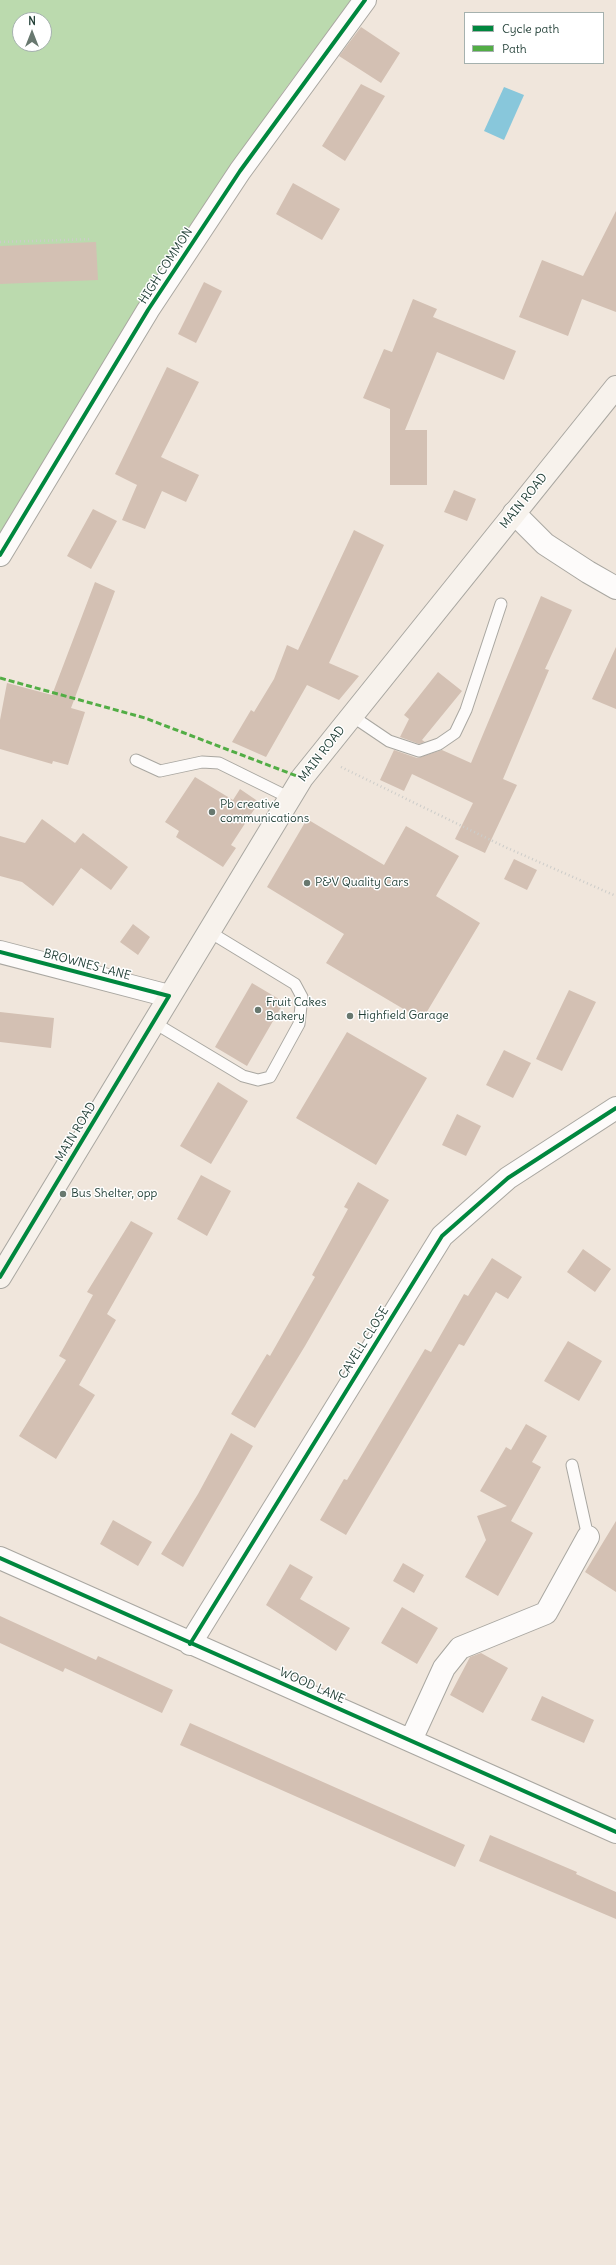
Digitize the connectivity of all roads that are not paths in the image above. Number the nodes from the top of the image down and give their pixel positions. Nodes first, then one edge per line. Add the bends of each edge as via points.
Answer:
1 (365, 0) edge
2 (616, 387) edge
3 (514, 513) junction
4 (0, 555) edge
5 (616, 588) edge
6 (501, 604) dead end
7 (352, 716) junction
8 (136, 760) dead end
9 (290, 798) junction
10 (208, 931) junction
11 (0, 952) edge
12 (169, 996) junction
13 (154, 1022) junction
14 (616, 1108) edge
15 (0, 1277) edge
16 (572, 1465) dead end
17 (588, 1537) joint
18 (0, 1558) edge
19 (190, 1644) junction
20 (411, 1740) junction
21 (616, 1832) edge

1 - 4 street, HIGH COMMON via 240,171 161,290
2 - 3 main road, MAIN ROAD
3 - 5 street via 544,544
3 - 7 main road, MAIN ROAD
6 - 7 lane via 466,710 455,733 439,744 419,751 389,741
7 - 9 main road, MAIN ROAD via 302,778
8 - 9 lane via 160,771 202,762 219,763
9 - 10 main road, MAIN ROAD
10 - 12 main road, MAIN ROAD
10 - 13 lane via 295,984 302,997 299,1024 270,1077 258,1080 242,1076
11 - 12 street, BROWNES LANE
12 - 13 main road, MAIN ROAD
13 - 15 main road, MAIN ROAD
14 - 19 street, CAVELL CLOSE via 508,1178 442,1236
16 - 17 lane
17 - 20 street via 546,1613 460,1648 444,1668
18 - 19 street, WOOD LANE
19 - 20 street, WOOD LANE
20 - 21 street, WOOD LANE

